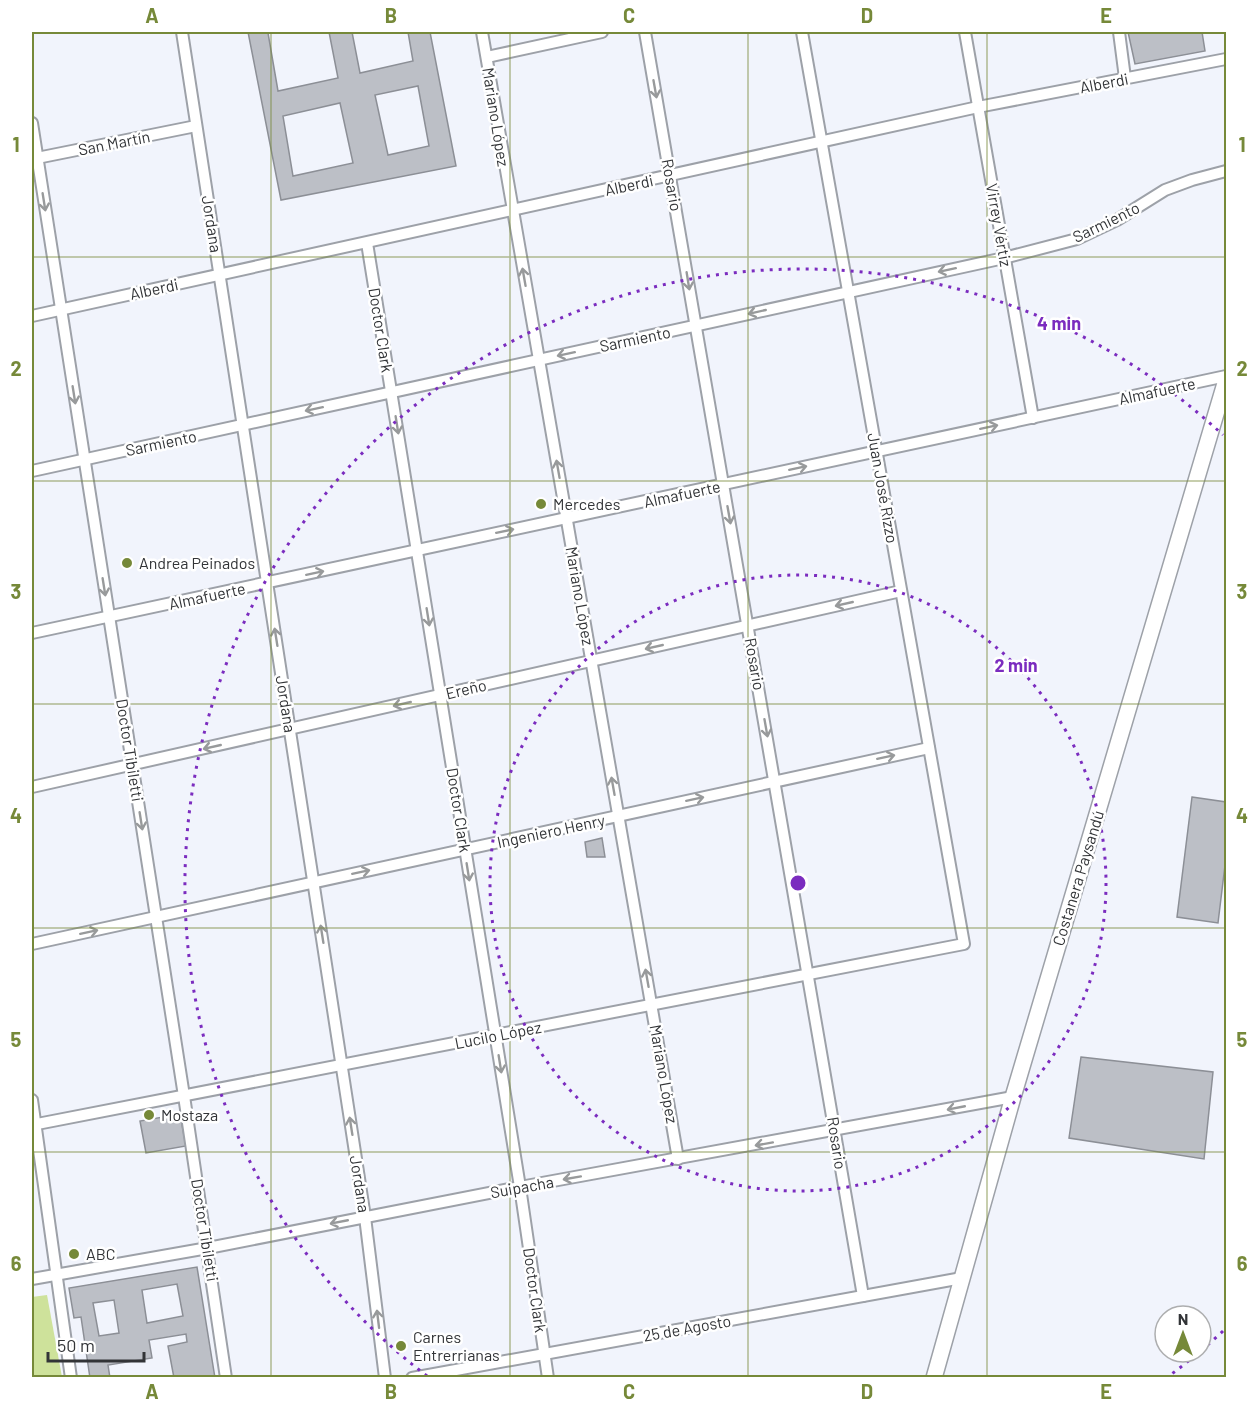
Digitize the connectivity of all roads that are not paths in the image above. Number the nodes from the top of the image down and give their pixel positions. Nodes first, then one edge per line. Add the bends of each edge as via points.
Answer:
1 (182, 32) edge
2 (482, 32) edge
3 (602, 32) edge
4 (645, 32) edge
5 (802, 32) edge
6 (965, 32) edge
7 (1119, 32) edge
8 (487, 57) junction
9 (1227, 59) edge
10 (1125, 78) junction
11 (978, 107) junction
12 (32, 123) edge
13 (196, 126) junction
14 (821, 143) junction
15 (34, 159) edge
16 (1227, 171) edge
17 (671, 176) junction
18 (512, 210) junction
19 (367, 243) junction
20 (1004, 258) junction
21 (220, 274) junction
22 (848, 291) junction
23 (61, 309) junction
24 (32, 316) edge
25 (696, 325) junction
26 (539, 360) junction
27 (1227, 378) edge
28 (392, 392) junction
29 (1033, 418) junction
30 (243, 425) junction
31 (876, 451) junction
32 (84, 460) junction
33 (32, 471) edge
34 (723, 485) junction
35 (567, 518) junction
36 (417, 550) junction
37 (268, 583) junction
38 (901, 591) junction
39 (109, 617) junction
40 (748, 626) junction
41 (32, 633) edge
42 (591, 661) junction
43 (440, 695) junction
44 (290, 729) junction
45 (929, 748) junction
46 (132, 765) junction
47 (775, 782) junction
48 (32, 788) edge
49 (618, 816) junction
50 (465, 849) junction
51 (314, 883) junction
52 (156, 917) junction
53 (32, 944) edge
54 (964, 944) joint
55 (808, 975) junction
56 (652, 1005) junction
57 (495, 1035) junction
58 (342, 1065) junction
59 (184, 1096) junction
60 (1013, 1097) junction
61 (32, 1100) edge
62 (33, 1125) edge
63 (835, 1130) junction
64 (678, 1159) junction
65 (520, 1187) junction
66 (365, 1217) junction
67 (208, 1248) junction
68 (56, 1274) junction
69 (962, 1278) junction
70 (32, 1279) edge
71 (863, 1296) junction
72 (544, 1354) junction
73 (71, 1377) edge
74 (226, 1377) edge
75 (385, 1377) edge
76 (412, 1377) edge
77 (548, 1377) edge
78 (934, 1377) edge

1 - 13 street, Jordana
2 - 8 street, Mariano López
3 - 8 street
4 -> 17 street, Rosario
5 - 14 street, Juan José Rizzo
6 - 11 street, Virrey Vértiz
7 - 10 street
8 - 18 street, Mariano López
9 - 10 street, Alberdi
10 - 11 street, Alberdi
11 - 14 street, Alberdi
11 - 20 street, Virrey Vértiz
12 - 15 street, Doctor Tibiletti
13 - 15 street, San Martín
13 - 21 street, Jordana
14 - 17 street, Alberdi
14 - 22 street, Juan José Rizzo
15 -> 23 street, Doctor Tibiletti
16 - 20 street, Sarmiento via 1165,190 1077,239
17 - 18 street, Alberdi
17 -> 25 street, Rosario
18 - 19 street, Alberdi
26 -> 18 street, Mariano López
19 - 21 street, Alberdi
19 - 28 street, Doctor Clark
20 -> 22 street, Sarmiento
20 - 29 street, Virrey Vértiz
21 - 23 street, Alberdi
21 - 30 street, Jordana
22 -> 25 street, Sarmiento
22 - 31 street, Juan José Rizzo
23 - 24 street, Alberdi
23 -> 32 street, Doctor Tibiletti
25 -> 26 street, Sarmiento
25 - 34 street, Rosario
26 - 28 street, Sarmiento
35 -> 26 street, Mariano López
27 - 29 street, Almafuerte
27 - 60 main road, Costanera Paysandú
28 -> 30 street, Sarmiento
28 -> 36 street, Doctor Clark
31 -> 29 street, Almafuerte
30 - 32 street, Sarmiento
30 - 37 street, Jordana
34 -> 31 street, Almafuerte
31 - 38 street, Juan José Rizzo
32 - 33 street, Sarmiento
32 -> 39 street, Doctor Tibiletti
34 - 35 street, Almafuerte
34 -> 40 street, Rosario
36 -> 35 street, Almafuerte
35 - 42 street, Mariano López
37 -> 36 street, Almafuerte
36 -> 43 street, Doctor Clark
37 - 39 street, Almafuerte
44 -> 37 street, Jordana
38 -> 40 street, Ereño
38 - 45 street, Juan José Rizzo
39 - 41 street, Almafuerte
39 - 46 street, Doctor Tibiletti
40 -> 42 street, Ereño
40 -> 47 street, Rosario
42 - 43 street, Ereño
49 -> 42 street, Mariano López
43 -> 44 street, Ereño
43 - 50 street, Doctor Clark
44 -> 46 street, Ereño
44 - 51 street, Jordana
47 -> 45 street, Ingeniero Henry
45 - 54 street, Juan José Rizzo
46 - 48 street, Ereño
46 -> 52 street, Doctor Tibiletti
49 -> 47 street, Ingeniero Henry
47 - 55 street, Rosario
49 - 50 street, Ingeniero Henry
56 -> 49 street, Mariano López
51 -> 50 street, Ingeniero Henry
50 -> 57 street, Doctor Clark
51 - 52 street, Ingeniero Henry
58 -> 51 street, Jordana
53 -> 52 street, Ingeniero Henry
52 - 59 street, Doctor Tibiletti
54 - 55 street, Lucilo López
55 - 56 street, Lucilo López
55 - 63 street, Rosario
56 - 57 street, Lucilo López
56 - 64 street, Mariano López
57 - 58 street, Lucilo López
57 -> 65 street, Doctor Clark
58 - 59 street, Lucilo López
66 -> 58 street, Jordana
59 - 62 street, Lucilo López
59 - 67 street, Doctor Tibiletti
60 -> 63 street, Suipacha
60 - 69 main road, Costanera Paysandú
61 - 62 street
62 - 68 street
63 -> 64 street, Suipacha
63 - 71 street, Rosario
64 -> 65 street, Suipacha
65 - 66 street, Suipacha
65 - 72 street, Doctor Clark
66 -> 67 street, Suipacha
75 -> 66 street, Jordana
67 - 68 street, Suipacha
67 - 74 street, Doctor Tibiletti
68 - 70 street, Suipacha
68 - 73 street
69 - 71 street, 25 de Agosto
69 - 78 main road, Costanera Paysandú
71 - 72 street, 25 de Agosto
72 - 76 street, 25 de Agosto
72 - 77 street, Doctor Clark

